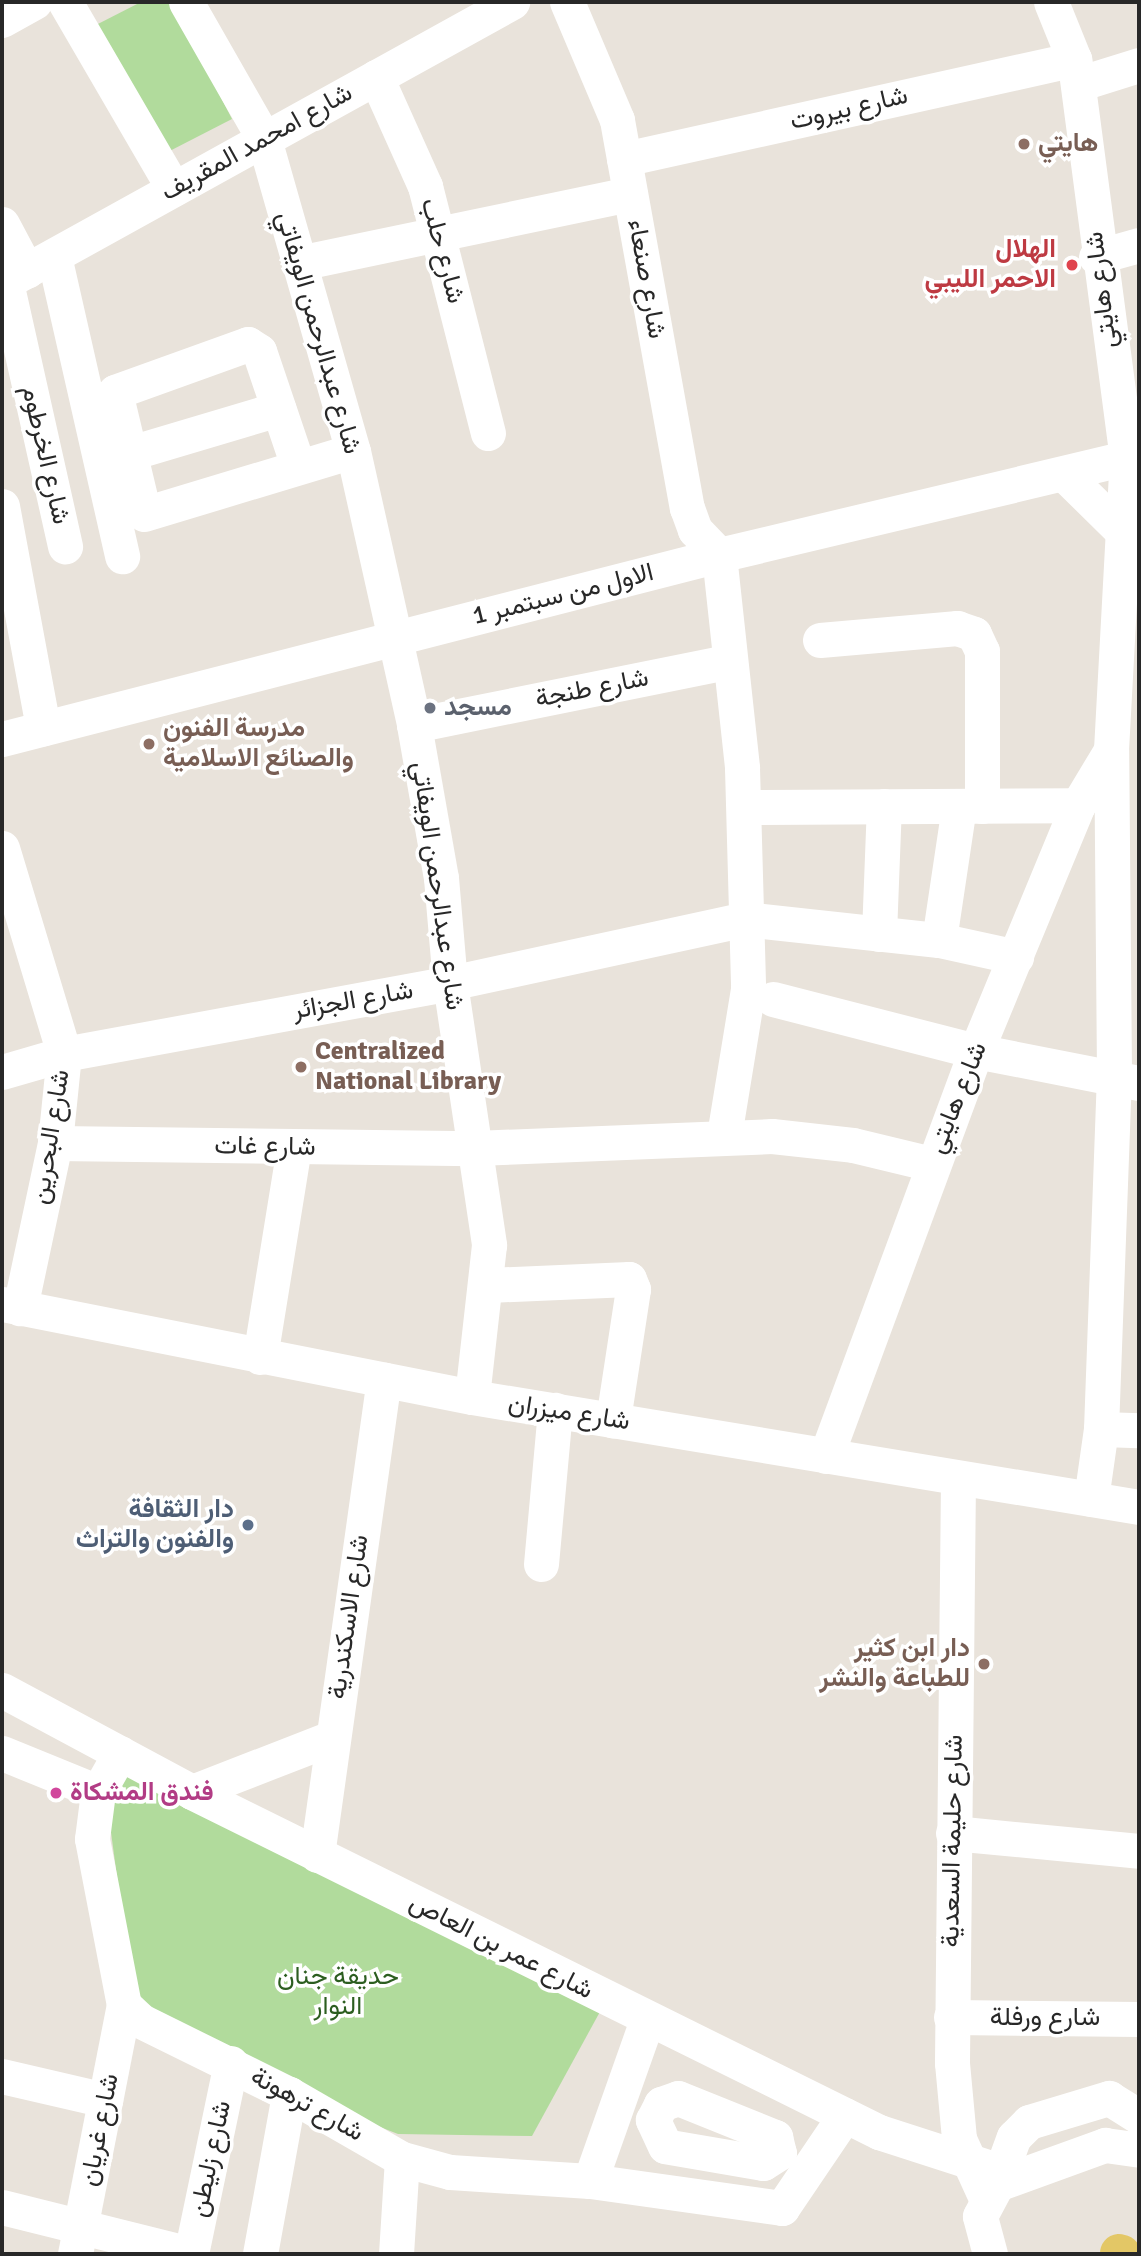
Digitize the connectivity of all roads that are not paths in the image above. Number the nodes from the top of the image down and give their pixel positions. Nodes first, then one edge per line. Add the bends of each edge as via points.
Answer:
1 (34, 2) edge
2 (65, 2) edge
3 (186, 2) edge
4 (512, 2) edge
5 (567, 2) edge
6 (1051, 2) edge
7 (2, 20) edge
8 (1139, 65) edge
9 (1076, 72) junction
10 (376, 77) junction
11 (264, 139) junction
12 (624, 159) junction
13 (174, 189) junction
14 (630, 194) junction
15 (2, 224) edge
16 (439, 233) junction
17 (1139, 245) edge
18 (1096, 257) junction
19 (299, 263) junction
20 (22, 273) edge
21 (278, 409) junction
22 (488, 433) dead end
23 (353, 451) junction
24 (127, 454) junction
25 (1133, 457) edge
26 (299, 466) junction
27 (1065, 474) junction
28 (2, 506) edge
29 (1123, 532) junction
30 (65, 547) dead end
31 (719, 555) junction
32 (122, 556) dead end
33 (396, 638) junction
34 (820, 640) dead end
35 (730, 661) junction
36 (414, 725) junction
37 (43, 728) junction
38 (2, 739) edge
39 (1111, 750) junction
40 (1078, 805) junction
41 (884, 806) junction
42 (970, 806) junction
43 (744, 807) junction
44 (2, 848) edge
45 (745, 919) junction
46 (878, 934) junction
47 (939, 940) junction
48 (1016, 957) junction
49 (450, 983) junction
50 (774, 999) dead end
51 (976, 1051) junction
52 (64, 1054) junction
53 (2, 1072) edge
54 (1126, 1083) edge
55 (724, 1135) junction
56 (55, 1143) junction
57 (294, 1148) junction
58 (475, 1148) junction
59 (932, 1164) junction
60 (489, 1285) junction
61 (11, 1306) edge
62 (260, 1357) junction
63 (384, 1380) junction
64 (472, 1396) junction
65 (555, 1410) junction
66 (613, 1420) junction
67 (1101, 1429) junction
68 (1139, 1430) edge
69 (826, 1456) junction
70 (958, 1478) junction
71 (1091, 1499) junction
72 (1139, 1507) edge
73 (541, 1564) dead end
74 (2, 1690) edge
75 (331, 1738) junction
76 (2, 1753) edge
77 (120, 1754) junction
78 (192, 1792) junction
79 (98, 1793) junction
80 (953, 1833) junction
81 (1139, 1851) edge
82 (317, 1855) junction
83 (124, 2005) junction
84 (951, 2017) junction
85 (1139, 2019) edge
86 (647, 2020) junction
87 (232, 2063) junction
88 (2, 2076) edge
89 (289, 2094) junction
90 (105, 2100) junction
91 (845, 2115) junction
92 (1135, 2137) edge
93 (779, 2153) dead end
94 (402, 2160) junction
95 (966, 2163) junction
96 (813, 2168) junction
97 (590, 2181) junction
98 (1000, 2182) junction
99 (2, 2207) edge
100 (78, 2240) edge
101 (1139, 2244) edge
102 (191, 2254) edge
103 (260, 2254) edge
104 (396, 2254) edge
105 (990, 2254) edge
106 (1119, 2254) edge

1 - 7 street
2 - 13 street
3 - 11 street, شارع عبدالرحمن الويفاتي
4 - 10 street, شارع امحمد المقريف
5 - 12 street, شارع صنعاء via 617,120
6 - 9 street, شارع هايتي
8 - 9 street, شارع بيروت
9 - 12 street, شارع بيروت
9 - 18 street, شارع هايتي
10 - 11 street, شارع امحمد المقريف
10 - 16 street, شارع حلب via 403,129
11 - 13 street, شارع امحمد المقريف
11 - 19 street, شارع عبدالرحمن الويفاتي
12 - 14 street, شارع صنعاء
13 - 20 street, شارع امحمد المقريف
14 - 16 street
14 - 31 street, شارع صنعاء via 687,508 695,530
15 - 20 street
16 - 19 street
16 - 22 street, شارع حلب
17 - 18 street
18 - 25 street, شارع هايتي
19 - 23 street, شارع عبدالرحمن الويفاتي
20 - 30 street, شارع الخرطوم
20 - 32 street
21 - 24 street
21 - 24 street via 259,351 248,344 115,392
21 - 26 street
23 - 26 street
23 - 33 street, شارع عبدالرحمن الويفاتي
24 - 26 street via 139,509 151,515
25 - 27 street, الاول من سبتمبر 1
25 - 29 street, شارع هايتي
27 - 29 street
27 - 31 street, الاول من سبتمبر 1
28 - 37 street
29 - 39 street, شارع هايتي
31 - 33 street, الاول من سبتمبر 1
31 - 35 street
33 - 36 street, شارع عبدالرحمن الويفاتي
33 - 37 street, الاول من سبتمبر 1
34 - 42 street via 957,628 974,634 982,651
35 - 36 street, شارع طنجة
35 - 43 street
36 - 49 street, شارع عبدالرحمن الويفاتي via 441,878
37 - 38 street, الاول من سبتمبر 1
39 - 40 street, شارع هايتي
39 - 54 street, شارع هايتي
40 - 42 street
40 - 48 street, شارع هايتي
41 - 42 street
41 - 43 street
41 - 46 street
42 - 47 street
43 - 45 street
44 - 52 street, شارع البحرين
45 - 46 street, شارع الجزائر
45 - 49 street, شارع الجزائر
45 - 55 street via 747,1021
46 - 47 street, شارع الجزائر
47 - 48 street, شارع الجزائر
48 - 51 street, شارع هايتي
49 - 52 street, شارع الجزائر
49 - 58 street, شارع عبدالرحمن الويفاتي
50 - 51 street
51 - 54 street
51 - 59 street, شارع هايتي
52 - 53 street, شارع الجزائر
52 - 56 street, شارع البحرين
54 - 67 street, شارع هايتي
55 - 58 street, شارع غات
55 - 59 street, شارع غات via 813,1139
56 - 57 street, شارع غات
56 - 61 street, شارع البحرين
57 - 58 street, شارع غات
57 - 62 street
58 - 60 street, شارع عبدالرحمن الويفاتي
59 - 69 street, شارع هايتي
60 - 64 street, شارع عبدالرحمن الويفاتي
60 - 66 street via 629,1279 633,1289
61 - 62 street, شارع ميزران
62 - 63 street, شارع ميزران
63 - 64 street, شارع ميزران
63 - 75 street, شارع الاسكندرية
64 - 65 street, شارع ميزران
65 - 66 street, شارع ميزران
65 - 73 street
66 - 69 street, شارع ميزران
67 - 68 street
67 - 71 street, شارع هايتي
69 - 70 street, شارع ميزران
70 - 71 street, شارع ميزران
70 - 80 street, شارع حليمة السعدية
71 - 72 street, شارع ميزران
74 - 77 street, شارع عمر بن العاص
75 - 78 street
75 - 82 street, شارع الاسكندرية
76 - 79 street
77 - 78 street, شارع عمر بن العاص
77 - 79 street
78 - 82 street, شارع عمر بن العاص
79 - 83 street via 92,1839
80 - 81 street
80 - 84 street, شارع حليمة السعدية
82 - 86 street, شارع عمر بن العاص
83 - 87 street, شارع ترهونة via 141,2021
83 - 90 street, شارع غريان
84 - 85 street, شارع ورفلة
84 - 95 street, شارع حليمة السعدية
86 - 91 street, شارع عمر بن العاص
86 - 97 street
87 - 89 street, شارع ترهونة
87 - 102 street, شارع زليطن
88 - 90 street
89 - 94 street, شارع ترهونة
89 - 103 street
90 - 100 street, شارع غريان
91 - 95 street, شارع عمر بن العاص
91 - 96 street
92 - 98 street
92 - 98 street via 1109,2098 1029,2122 1014,2137
93 - 96 street
94 - 97 street, شارع ترهونة via 450,2172
94 - 104 street
95 - 98 street, شارع عمر بن العاص
96 - 97 street, شارع ترهونة via 782,2208
98 - 105 street via 981,2234
99 - 100 street
100 - 102 street
101 - 106 street

